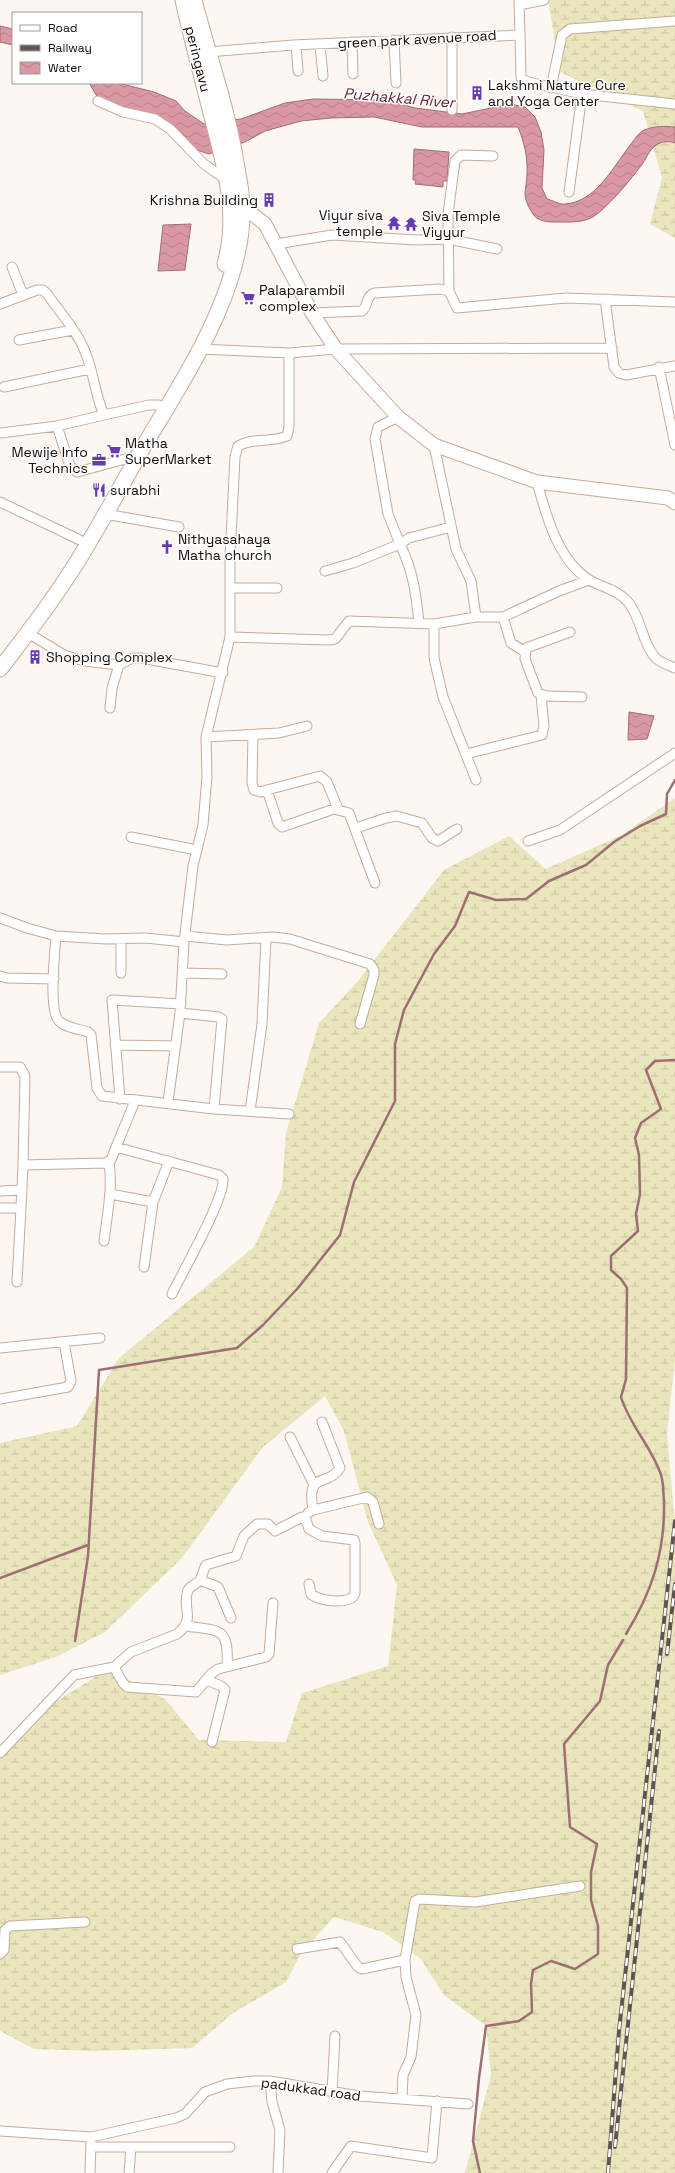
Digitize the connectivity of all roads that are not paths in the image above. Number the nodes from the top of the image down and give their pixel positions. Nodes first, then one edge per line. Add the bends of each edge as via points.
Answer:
1 (183, 0) edge
2 (194, 0) edge
3 (544, 0) edge
4 (519, 2) edge
5 (675, 21) edge
6 (520, 34) junction
7 (452, 37) junction
8 (394, 40) junction
9 (352, 42) junction
10 (320, 44) junction
11 (296, 45) junction
12 (208, 52) junction
13 (298, 71) dead end
14 (354, 74) dead end
15 (323, 76) dead end
16 (396, 83) dead end
17 (551, 88) junction
18 (582, 94) junction
19 (98, 100) dead end
20 (675, 104) edge
21 (452, 110) dead end
22 (219, 117) junction
23 (231, 153) junction
24 (493, 156) dead end
25 (228, 181) junction
26 (569, 192) dead end
27 (237, 206) junction
28 (448, 239) junction
29 (276, 244) junction
30 (497, 249) dead end
31 (12, 267) dead end
32 (449, 291) junction
33 (23, 295) junction
34 (605, 299) junction
35 (675, 302) edge
36 (0, 304) edge
37 (312, 313) junction
38 (73, 330) junction
39 (19, 340) dead end
40 (612, 348) junction
41 (199, 349) junction
42 (336, 349) junction
43 (289, 353) junction
44 (675, 366) edge
45 (659, 367) junction
46 (90, 369) junction
47 (4, 387) dead end
48 (159, 405) junction
49 (104, 415) junction
50 (398, 417) junction
51 (57, 426) junction
52 (0, 433) edge
53 (434, 445) junction
54 (675, 446) edge
55 (675, 454) edge
56 (128, 458) junction
57 (537, 482) junction
58 (0, 502) edge
59 (675, 503) edge
60 (105, 514) junction
61 (179, 527) dead end
62 (450, 527) junction
63 (80, 540) junction
64 (400, 544) junction
65 (325, 571) dead end
66 (589, 580) junction
67 (230, 588) junction
68 (277, 588) dead end
69 (476, 617) junction
70 (503, 617) junction
71 (419, 623) junction
72 (434, 624) junction
73 (570, 632) dead end
74 (28, 633) junction
75 (230, 637) junction
76 (525, 652) junction
77 (0, 656) edge
78 (119, 665) junction
79 (675, 668) edge
80 (0, 669) edge
81 (223, 673) junction
82 (541, 695) junction
83 (582, 697) dead end
84 (110, 708) dead end
85 (307, 726) dead end
86 (253, 736) junction
87 (206, 737) junction
88 (466, 754) junction
89 (675, 754) edge
90 (476, 780) dead end
91 (267, 790) junction
92 (338, 808) junction
93 (356, 828) junction
94 (457, 829) dead end
95 (131, 837) dead end
96 (528, 841) dead end
97 (197, 850) junction
98 (375, 883) dead end
99 (0, 918) edge
100 (56, 936) junction
101 (266, 938) junction
102 (120, 939) junction
103 (184, 939) junction
104 (121, 973) dead end
105 (183, 973) junction
106 (222, 974) dead end
107 (0, 976) edge
108 (54, 979) junction
109 (181, 1004) junction
110 (180, 1013) junction
111 (360, 1024) dead end
112 (115, 1045) junction
113 (176, 1046) junction
114 (0, 1067) edge
115 (120, 1099) junction
116 (135, 1101) junction
117 (168, 1102) junction
118 (214, 1109) junction
119 (250, 1111) junction
120 (289, 1114) dead end
121 (116, 1147) junction
122 (169, 1161) junction
123 (109, 1162) junction
124 (23, 1165) junction
125 (22, 1190) junction
126 (0, 1191) edge
127 (110, 1194) junction
128 (153, 1202) junction
129 (0, 1208) edge
130 (21, 1208) junction
131 (104, 1241) dead end
132 (144, 1268) dead end
133 (17, 1282) dead end
134 (172, 1294) dead end
135 (100, 1338) dead end
136 (64, 1342) junction
137 (0, 1348) edge
138 (0, 1399) edge
139 (322, 1422) dead end
140 (290, 1437) dead end
141 (314, 1485) junction
142 (313, 1510) junction
143 (302, 1517) junction
144 (379, 1524) dead end
145 (200, 1580) junction
146 (309, 1584) dead end
147 (273, 1603) dead end
148 (231, 1618) dead end
149 (186, 1626) junction
150 (114, 1667) junction
151 (227, 1667) junction
152 (207, 1680) junction
153 (212, 1742) dead end
154 (0, 1753) edge
155 (580, 1886) dead end
156 (85, 1922) dead end
157 (297, 1949) dead end
158 (0, 1954) edge
159 (405, 1960) junction
160 (335, 2036) dead end
161 (270, 2082) junction
162 (332, 2093) junction
163 (402, 2099) junction
164 (437, 2101) junction
165 (468, 2104) dead end
166 (0, 2131) edge
167 (91, 2137) junction
168 (91, 2147) junction
169 (132, 2147) junction
170 (230, 2147) dead end
171 (90, 2173) edge
172 (130, 2173) edge
173 (278, 2173) edge
174 (332, 2173) edge

1 - 22 main road, peringavu
2 - 12 main road
3 - 4 street
4 - 6 street
5 - 17 street via 570,29 562,35
6 - 7 street, green park avenue road
6 - 17 street via 521,78
7 - 8 street, green park avenue road
7 - 21 street
8 - 9 street, green park avenue road
8 - 16 street
9 - 10 street, green park avenue road
9 - 14 street
10 - 11 street, green park avenue road
10 - 15 street
11 - 12 street, green park avenue road
11 - 13 street
12 - 22 main road via 219,84
17 - 18 street
18 - 20 street
18 - 26 street
19 - 25 street via 123,112 155,119 170,129 204,164
22 - 23 main road
23 - 25 main road
23 - 27 main road
24 - 28 street via 457,157 449,192
25 - 27 main road
27 - 29 main road via 265,224
27 - 41 main road via 241,233 236,259 214,320
27 - 48 main road via 220,279 195,340
28 - 29 street via 417,240 332,235
28 - 30 street
28 - 32 street
29 - 37 main road
31 - 33 street
32 - 34 street via 457,308 566,298
32 - 37 street via 440,289 374,292 368,297 362,311
33 - 36 street
33 - 38 street via 43,290
34 - 35 street
34 - 40 street
37 - 42 main road
38 - 39 street
38 - 46 street via 80,339
40 - 42 street
40 - 45 street via 614,367 619,373 626,375
41 - 43 street
41 - 60 main road
42 - 43 street
42 - 50 main road
43 - 67 street via 287,436 280,439 246,441 238,446 235,457
44 - 45 street
45 - 54 street
46 - 47 street
46 - 49 street via 97,400
48 - 49 street
48 - 56 main road
49 - 51 street
50 - 53 main road
50 - 64 street via 378,427 375,439 388,514
51 - 52 street
51 - 56 street via 73,470 77,472
53 - 57 main road
53 - 62 street
54 - 55 street
56 - 63 main road
57 - 59 main road via 668,498
57 - 66 street via 558,542 576,570
58 - 63 street
60 - 61 street
60 - 74 main road via 67,578
62 - 64 street via 409,538
62 - 69 street via 456,549 471,581
63 - 77 main road via 37,607
64 - 65 street
64 - 71 street via 410,566
66 - 70 street
66 - 79 street via 624,598 634,609 654,656
67 - 68 street
67 - 75 street
69 - 70 street
69 - 72 street
70 - 76 street via 511,643
71 - 72 street
71 - 75 street via 349,620 335,639 329,640
72 - 88 street via 434,658 443,697
73 - 76 street via 531,645
74 - 78 street via 64,655 84,661
74 - 80 main road
75 - 81 street
76 - 82 street via 533,686
78 - 81 street via 125,660 141,658
78 - 84 street via 112,688
81 - 87 street
82 - 83 street
82 - 88 street via 544,726 542,734
85 - 86 street
86 - 87 street
86 - 91 street via 253,788 257,791
87 - 97 street via 207,783 203,825
88 - 90 street
89 - 96 street via 560,830
91 - 92 street via 320,776 327,782
91 - 92 street via 282,827
92 - 93 street via 349,813
93 - 94 street via 397,816 422,823 432,838 438,841
93 - 98 street
95 - 97 street
97 - 103 street
99 - 100 street
100 - 102 street
100 - 108 street
101 - 103 street
101 - 111 street via 290,939 370,964 374,975
101 - 119 street via 262,1024
102 - 103 street
102 - 104 street
103 - 105 street
105 - 106 street
105 - 109 street
107 - 108 street
108 - 115 street via 56,1017 62,1023 91,1035 99,1093 107,1098
109 - 110 street
109 - 112 street via 113,999
110 - 113 street
110 - 118 street via 222,1019
112 - 113 street
112 - 115 street
113 - 117 street
114 - 124 street via 20,1067 25,1076
115 - 116 street
116 - 117 street
116 - 121 street
117 - 118 street
118 - 119 street
119 - 120 street
121 - 122 street
121 - 123 street
122 - 128 street
122 - 134 street via 219,1175 224,1183 213,1212
123 - 124 street
123 - 127 street
124 - 125 street
125 - 126 street
125 - 130 street
127 - 128 street
127 - 131 street
128 - 132 street
129 - 130 street
130 - 133 street
135 - 136 street
136 - 137 street
136 - 138 street via 70,1381 68,1388
139 - 141 street via 340,1468
140 - 141 street
141 - 142 street via 311,1495
142 - 143 street
142 - 144 street via 367,1497 373,1502
143 - 145 street via 275,1531 268,1524 257,1524 244,1536 236,1556 206,1565
143 - 146 street via 306,1520 309,1530 317,1534 350,1538 356,1543 353,1598 345,1601 315,1597 311,1594
145 - 148 street via 218,1587
145 - 149 street via 189,1590
147 - 151 street via 269,1654
149 - 150 street via 177,1634 130,1652
149 - 151 street via 211,1630 224,1636 227,1643
150 - 152 street via 122,1683 127,1686 192,1693
150 - 154 street via 74,1675
151 - 152 street via 215,1670
152 - 153 street via 224,1688 226,1694
155 - 159 street via 475,1902 417,1899 413,1903
156 - 158 street via 10,1926 5,1930 4,1950
157 - 159 street via 340,1942 362,1970
159 - 163 street via 406,1977 416,2015 411,2057 403,2075
160 - 162 street
161 - 162 street, padukkad road
161 - 167 street, padukkad road via 227,2084 205,2092 185,2114 176,2118
161 - 173 street via 272,2102 280,2130
162 - 163 street, padukkad road
163 - 164 street, padukkad road
164 - 165 street, padukkad road
164 - 174 street via 432,2158 351,2146
166 - 167 street, padukkad road
167 - 168 street
168 - 169 street
168 - 171 street
169 - 170 street
169 - 172 street

